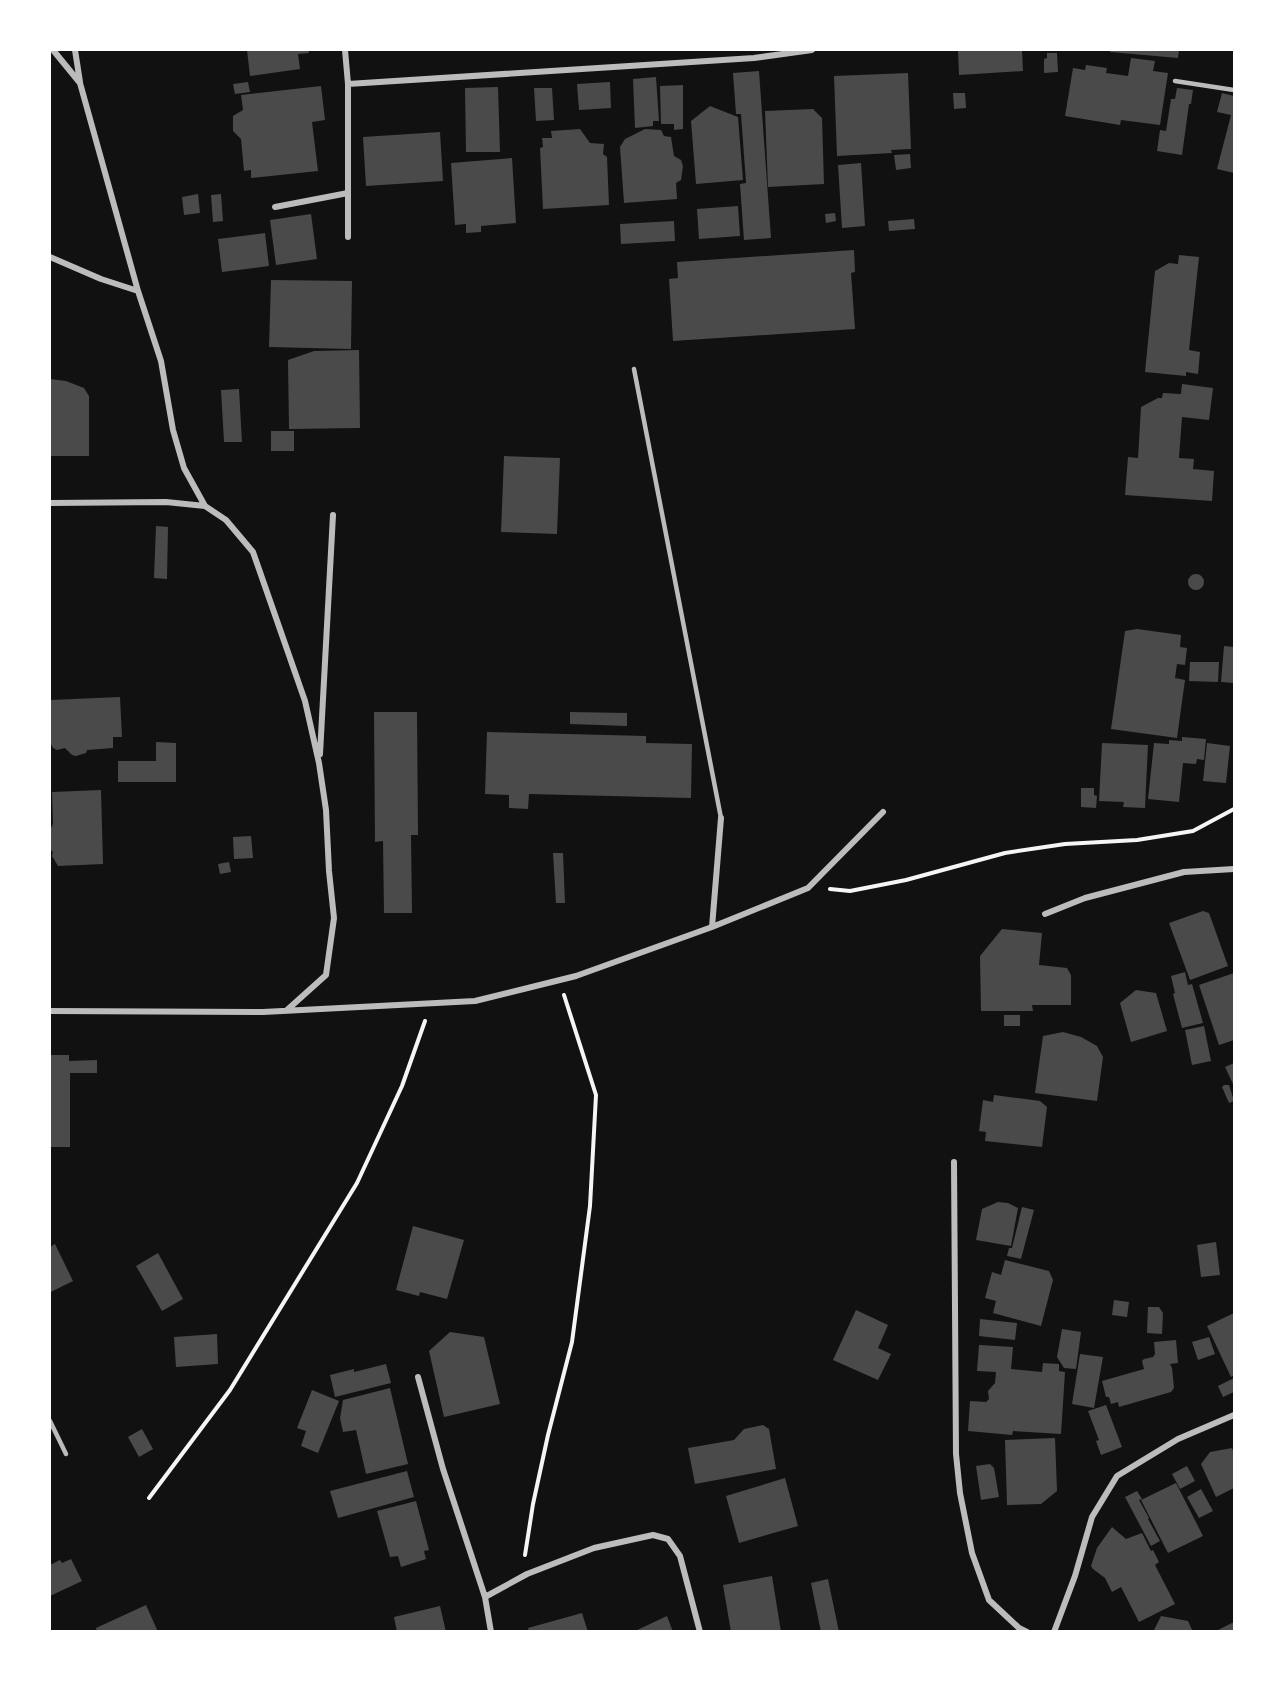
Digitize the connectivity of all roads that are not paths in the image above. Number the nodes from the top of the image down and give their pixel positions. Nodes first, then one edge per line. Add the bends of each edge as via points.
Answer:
1 (53, 50) edge
2 (75, 50) edge
3 (345, 50) edge
4 (754, 50) edge
5 (812, 50) edge
6 (754, 58) junction
7 (1175, 81) dead end
8 (80, 83) junction
9 (348, 84) junction
10 (1234, 90) edge
11 (348, 193) junction
12 (275, 207) dead end
13 (348, 237) dead end
14 (50, 257) edge
15 (138, 291) junction
16 (634, 369) dead end
17 (50, 502) edge
18 (205, 506) junction
19 (333, 515) dead end
20 (319, 763) junction
21 (883, 812) dead end
22 (721, 818) joint
23 (1234, 869) edge
24 (1045, 914) dead end
25 (712, 927) junction
26 (286, 1010) junction
27 (50, 1011) edge
28 (954, 1162) dead end
29 (418, 1377) dead end
30 (1234, 1415) edge
31 (50, 1421) edge
32 (66, 1454) dead end
33 (485, 1596) junction
34 (491, 1632) edge
35 (700, 1632) edge
36 (1027, 1632) edge
37 (1054, 1632) edge

1 - 8 street
2 - 8 street
3 - 9 street
4 - 6 street
5 - 6 street
6 - 9 street
7 - 10 lane
8 - 15 street
9 - 11 street
11 - 12 street
11 - 13 street
14 - 15 street
15 - 18 street via 161,361 184,468
16 - 22 lane
17 - 18 street
18 - 20 street via 226,520 253,552 305,701
19 - 20 street
20 - 26 street via 334,918 326,975
21 - 25 street via 808,888
22 - 25 street
23 - 24 street via 1184,872 1085,898
25 - 26 street via 598,968 475,1001
26 - 27 street
28 - 36 street via 956,1443 960,1493 972,1553 989,1600
29 - 33 street via 443,1469
30 - 37 street via 1178,1439 1117,1476 1092,1517
31 - 32 lane
33 - 34 street
33 - 35 street via 527,1574 594,1548 653,1535 668,1539 680,1556

